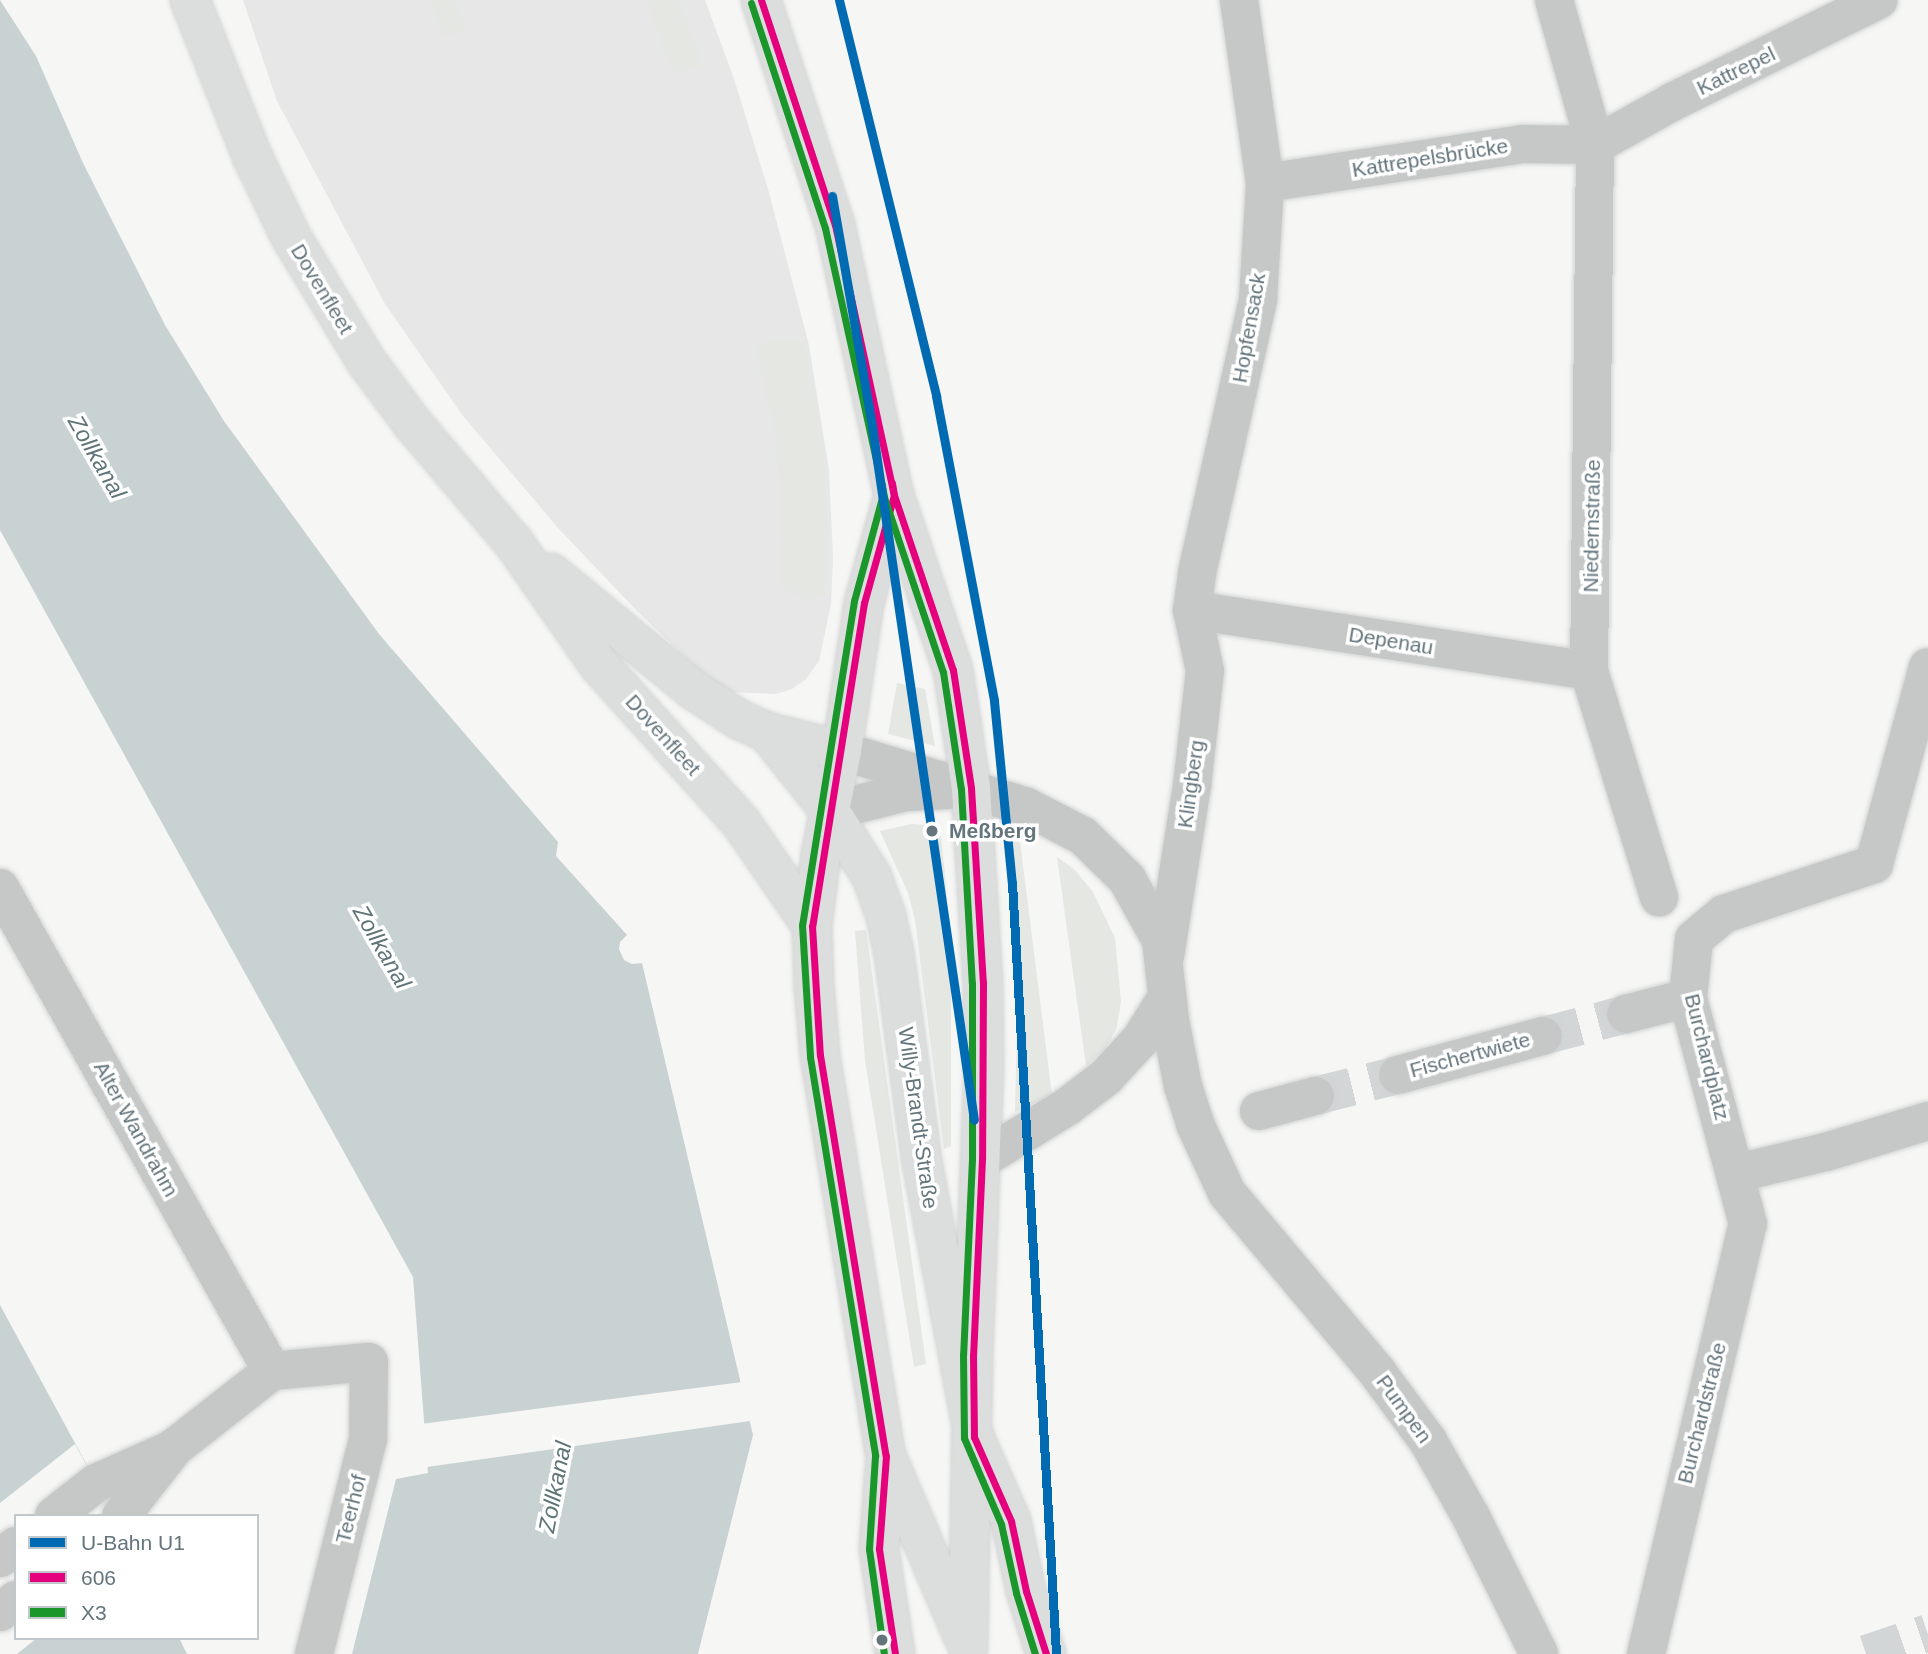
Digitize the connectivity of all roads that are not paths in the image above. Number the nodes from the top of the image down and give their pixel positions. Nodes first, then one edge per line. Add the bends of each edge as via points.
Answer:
1 (190, 0) edge
2 (761, 0) edge
3 (1239, 0) edge
4 (1554, 0) edge
5 (1878, 0) edge
6 (1595, 145) junction
7 (1265, 183) junction
8 (894, 495) junction
9 (514, 543) junction
10 (1192, 610) junction
11 (1928, 667) edge
12 (1589, 671) junction
13 (767, 732) junction
14 (842, 751) junction
15 (971, 788) junction
16 (830, 811) junction
17 (0, 888) edge
18 (1659, 897) dead end
19 (812, 926) junction
20 (1165, 958) junction
21 (1167, 997) junction
22 (1688, 998) junction
23 (1626, 1014) tunnel mouth
24 (1543, 1036) tunnel mouth
25 (1398, 1075) tunnel mouth
26 (1315, 1096) tunnel mouth
27 (1259, 1111) dead end
28 (1928, 1121) edge
29 (982, 1159) junction
30 (1737, 1173) junction
31 (272, 1371) junction
32 (974, 1437) junction
33 (175, 1447) junction
34 (886, 1456) junction
35 (57, 1514) edge
36 (123, 1514) edge
37 (969, 1651) edge
38 (314, 1654) edge
39 (895, 1654) edge
40 (1046, 1654) edge
41 (1539, 1654) edge
42 (1646, 1654) edge

1 - 9 main road, Dovenfleet via 252,156 328,301 413,424
2 - 8 main road, Willy-Brandt-Straße via 835,225
3 - 7 street, Hopfensack
4 - 6 street, Niedernstraße
5 - 6 street, Kattrepel
6 - 7 street, Kattrepelsbrücke via 1522,144
6 - 12 street, Niedernstraße
7 - 10 street, Hopfensack via 1258,299
8 - 14 main road, Willy-Brandt-Straße via 864,603
8 - 15 main road, Willy-Brandt-Straße via 953,670
9 - 13 main road, Dovenfleet via 692,690
9 - 19 main road, Dovenfleet via 600,665 742,824
10 - 12 street, Depenau
10 - 20 street, Klingberg via 1205,671
11 - 22 street, Burchardplatz via 1874,864 1724,915 1694,939
12 - 18 street, Niedernstraße
13 - 14 main road, Dovenfleet
13 - 16 main road, Dovenfleet
14 - 15 street
14 - 16 main road, Willy-Brandt-Straße
15 - 16 street via 906,792
15 - 20 street via 1027,807 1083,836 1127,879 1150,916
15 - 29 main road, Willy-Brandt-Straße via 983,983
16 - 19 main road, Willy-Brandt-Straße
16 - 32 main road, Willy-Brandt-Straße via 872,877 886,916 922,1162
17 - 31 street, Alter Wandrahm
19 - 34 main road, Willy-Brandt-Straße via 821,1055
20 - 21 street
21 - 29 street via 1141,1039 1106,1077
21 - 41 street, Pumpen via 1183,1086 1227,1193 1377,1371 1429,1441
22 - 23 street
22 - 30 street, Burchardplatz
24 - 25 street, Fischertwiete
26 - 27 street
28 - 30 street
29 - 32 main road, Willy-Brandt-Straße
30 - 42 street, Burchardstraße via 1748,1224
31 - 33 street
31 - 38 street, Teerhof via 369,1362 368,1439
32 - 37 main road, Willy-Brandt-Straße
32 - 40 main road, Willy-Brandt-Straße via 1011,1521
33 - 35 street via 96,1483
33 - 36 street
34 - 37 main road, Willy-Brandt-Straße
34 - 39 main road, Willy-Brandt-Straße via 879,1549

